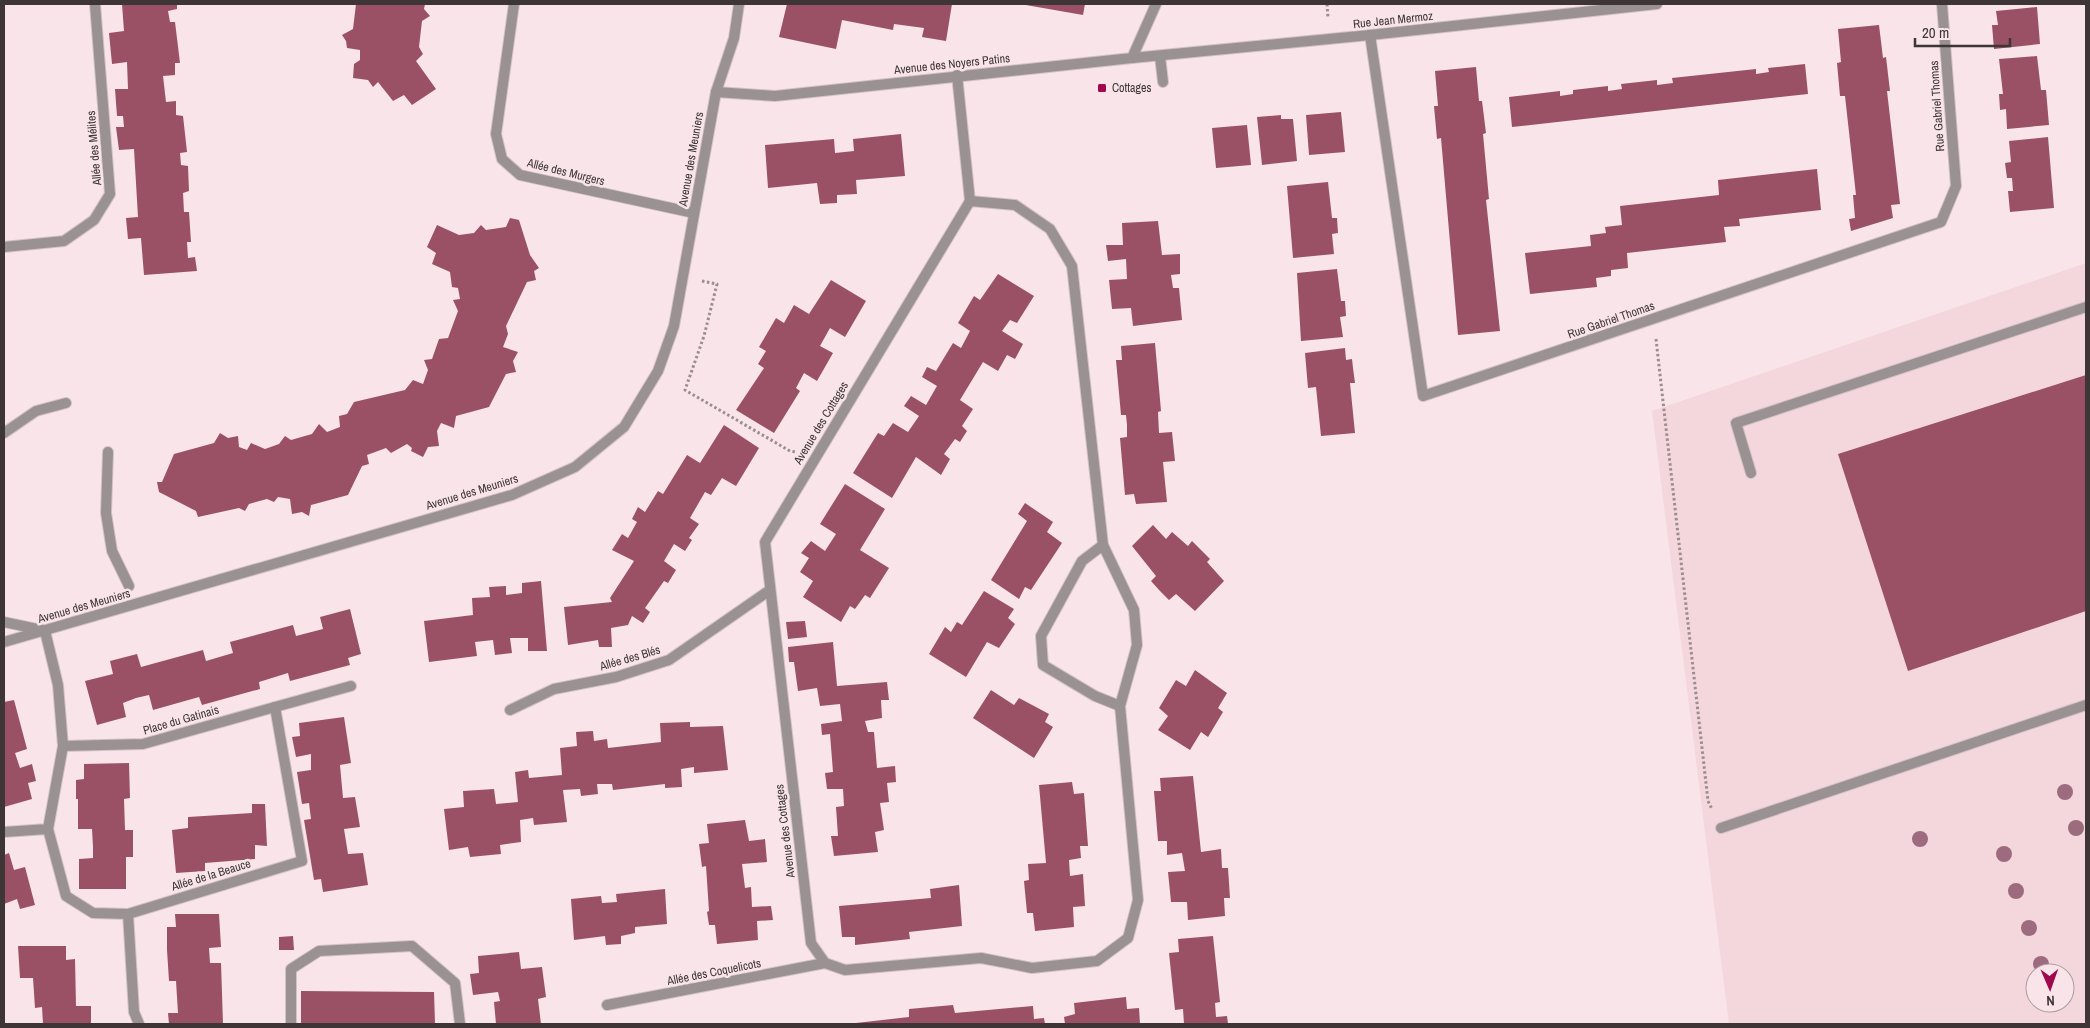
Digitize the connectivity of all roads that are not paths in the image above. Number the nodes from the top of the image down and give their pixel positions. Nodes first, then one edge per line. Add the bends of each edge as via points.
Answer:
1 (95, 4) edge
2 (514, 4) edge
3 (739, 4) edge
4 (1156, 4) edge
5 (1657, 4) edge
6 (1942, 4) edge
7 (1370, 36) junction
8 (1160, 56) junction
9 (1132, 58) junction
10 (956, 75) junction
11 (1163, 82) dead end
12 (716, 92) junction
13 (970, 201) junction
14 (694, 214) junction
15 (4, 247) edge
16 (2086, 307) edge
17 (66, 403) dead end
18 (4, 433) edge
19 (108, 452) dead end
20 (1751, 473) dead end
21 (1103, 545) junction
22 (129, 586) dead end
23 (770, 590) junction
24 (4, 622) edge
25 (45, 631) junction
26 (4, 642) edge
27 (351, 686) dead end
28 (2086, 705) edge
29 (1120, 706) junction
30 (275, 707) junction
31 (510, 710) dead end
32 (62, 746) junction
33 (1721, 828) road end
34 (48, 830) junction
35 (4, 832) edge
36 (128, 914) junction
37 (825, 963) junction
38 (607, 1005) dead end
39 (139, 1024) edge
40 (291, 1024) edge
41 (460, 1024) edge

1 - 15 street, Allée des Mélites via 110,194 94,220 64,241
2 - 14 street, Allée des Murgers via 496,134 502,159 520,175
3 - 12 street, Avenue des Meuniers via 734,38
4 - 9 street
5 - 7 street, Rue Jean Mermoz
6 - 7 street, Rue Gabriel Thomas via 1956,186 1941,222 1423,396
7 - 8 street, Rue Jean Mermoz
8 - 9 street, Rue Jean Mermoz
8 - 11 street
9 - 10 street, Avenue des Noyers Patins
10 - 12 street, Avenue des Noyers Patins via 775,96
10 - 13 street
12 - 14 street, Avenue des Meuniers
13 - 21 street via 1015,206 1050,229 1072,266
13 - 23 street, Avenue des Cottages via 765,542
14 - 25 street, Avenue des Meuniers via 674,326 658,371 624,427 575,467 512,495
16 - 20 street via 1736,422
17 - 18 street via 36,410
19 - 22 street via 106,513 112,551
21 - 29 street via 1134,610 1137,645
21 - 29 street via 1082,561 1041,636 1043,665 1095,696
23 - 31 street, Allée des Blés via 669,660 616,677 554,689
23 - 37 street, Avenue des Cottages via 811,943
24 - 25 street
25 - 26 street, Avenue des Meuniers
25 - 32 street via 58,685
27 - 30 street, Place du Gatinais
28 - 33 street
29 - 37 street via 1138,900 1128,938 1097,961 1032,968 981,958 845,970
30 - 32 street, Place du Gatinais via 143,744
30 - 36 street, Allée de la Beauce via 302,861
32 - 34 street
34 - 35 street
34 - 36 street, Allée de la Beauce via 66,896 93,913
36 - 39 street via 134,1012
37 - 38 street, Allée des Coquelicots
40 - 41 street via 291,968 319,951 412,946 455,984

